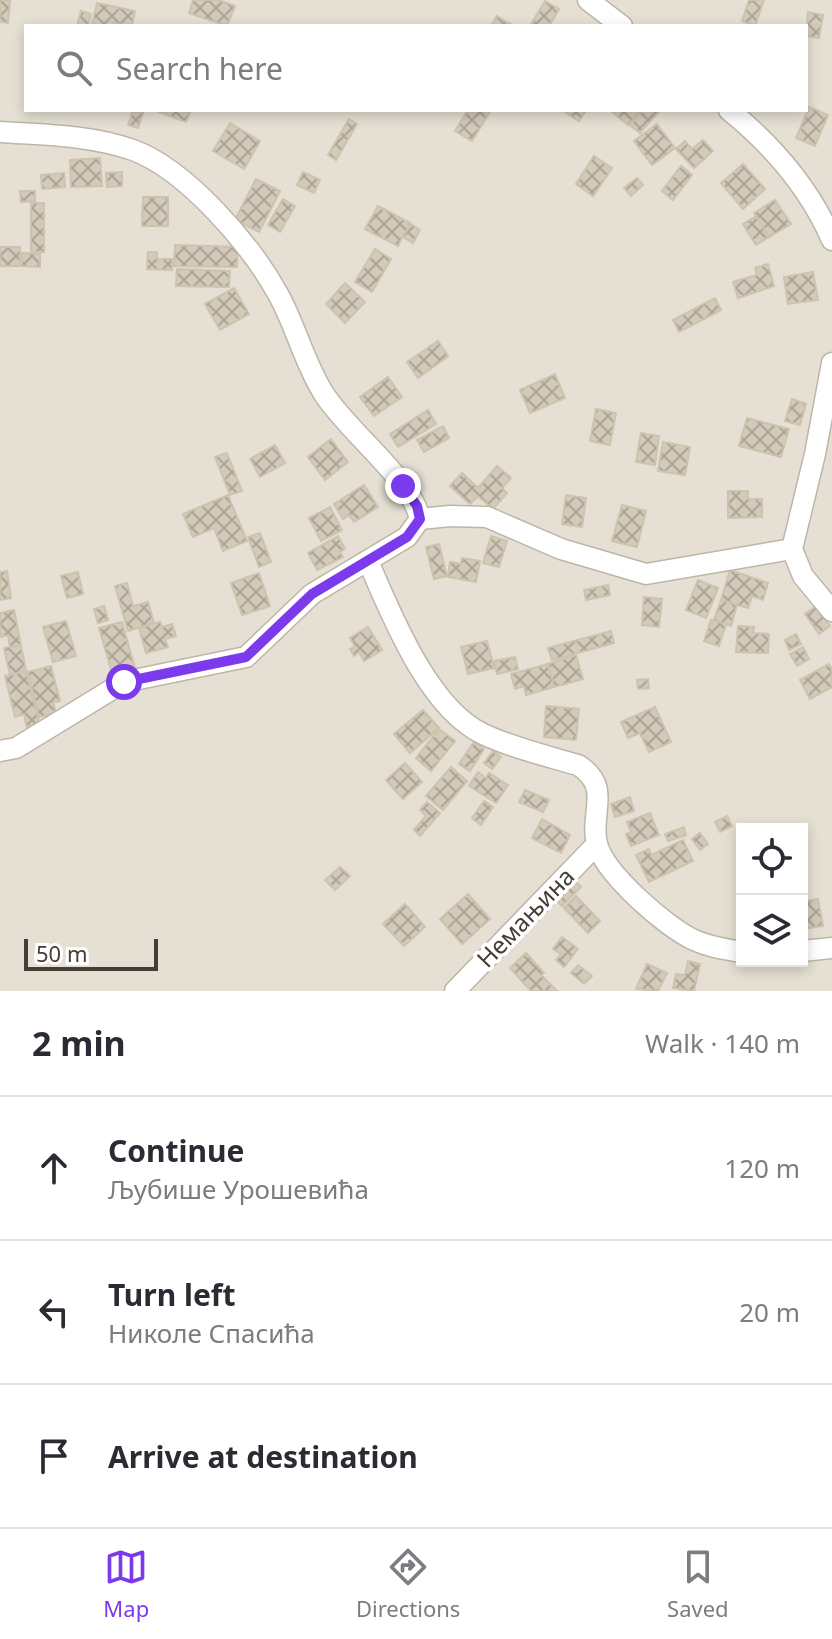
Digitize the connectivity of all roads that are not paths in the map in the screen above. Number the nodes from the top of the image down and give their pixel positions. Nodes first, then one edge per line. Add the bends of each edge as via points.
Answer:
1 (588, 0) edge
2 (619, 24) edge
3 (732, 112) edge
4 (0, 132) edge
5 (832, 240) edge
6 (832, 363) edge
7 (420, 519) junction
8 (792, 549) junction
9 (368, 561) junction
10 (832, 611) edge
11 (0, 751) edge
12 (597, 844) junction
13 (832, 948) edge
14 (808, 950) edge
15 (736, 951) edge
16 (455, 991) edge

1 - 2 street
3 - 5 street via 786,167
4 - 7 street via 75,136 135,151 209,205 259,263 325,397 403,486
6 - 8 street
7 - 8 street via 487,517 561,549 646,574
7 - 9 street via 407,537
8 - 10 street via 803,576
9 - 11 street via 312,594 246,657 124,682 16,748
9 - 12 street via 402,640 455,712 483,734 578,765 592,776 598,792
12 - 15 street via 617,876 673,928 706,945
12 - 16 street, Немањина
13 - 14 street

